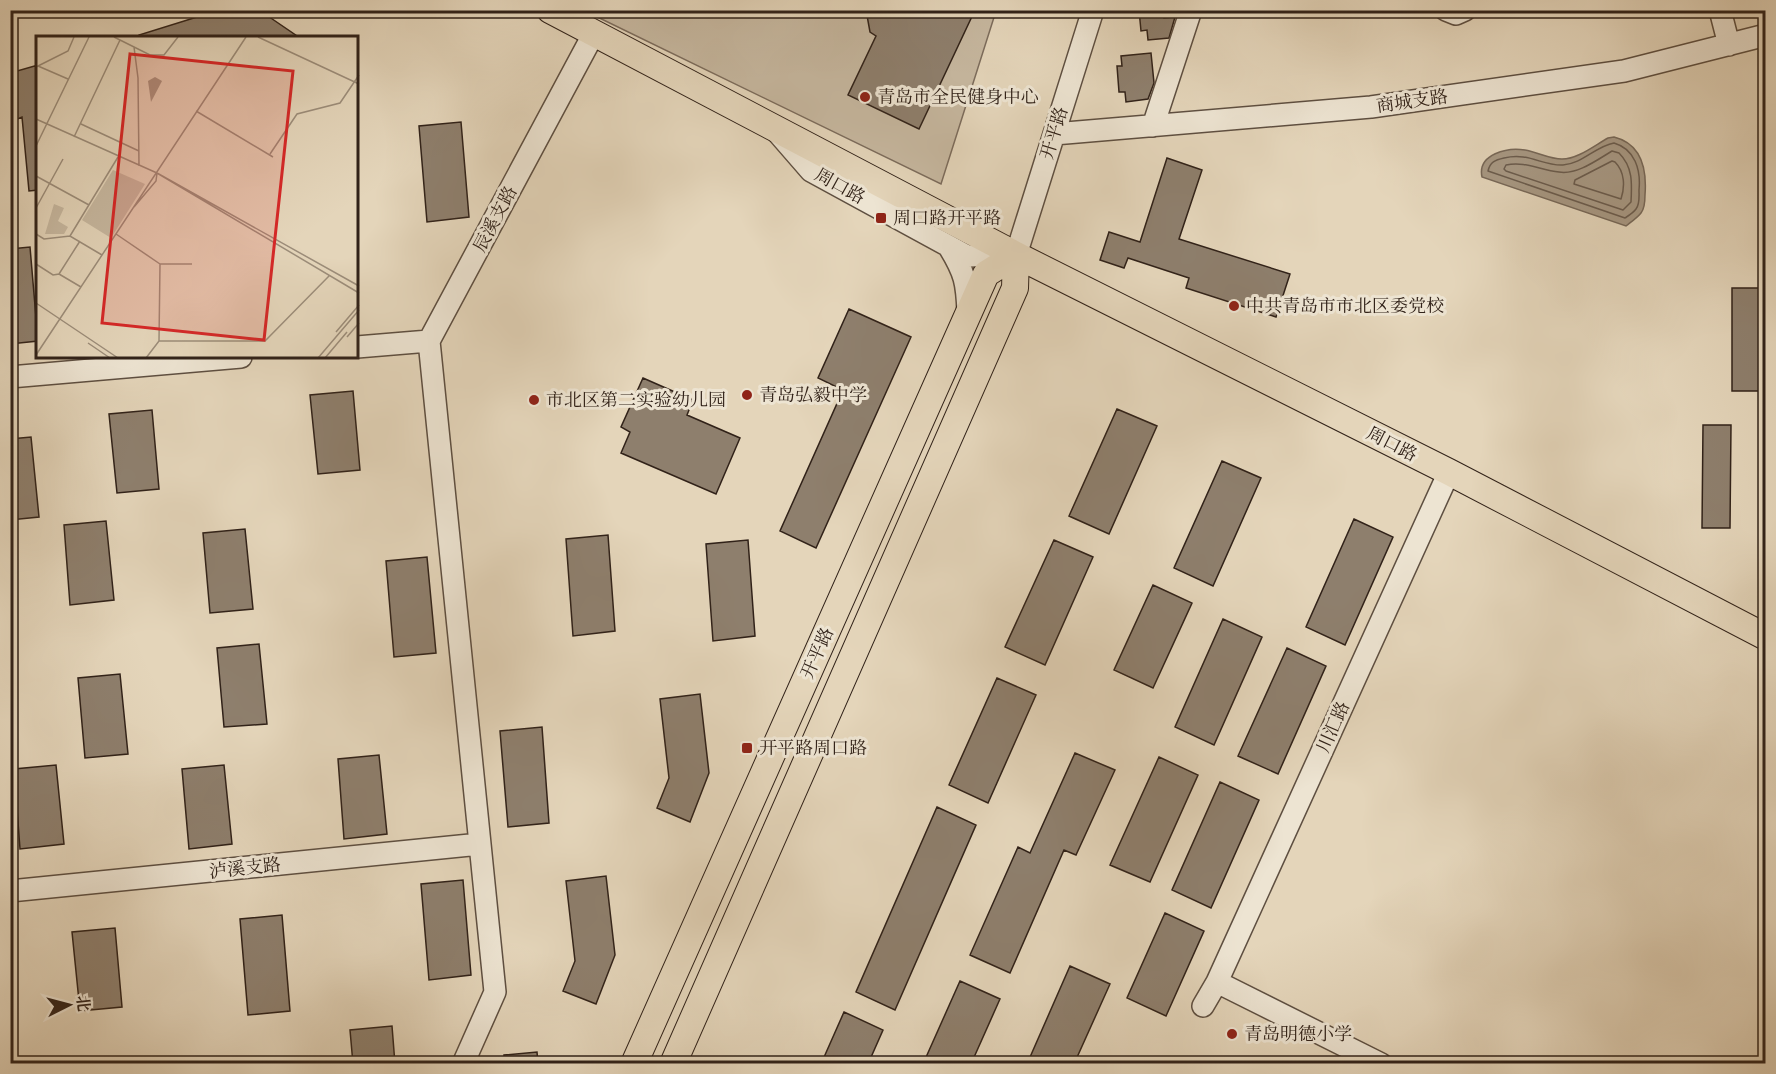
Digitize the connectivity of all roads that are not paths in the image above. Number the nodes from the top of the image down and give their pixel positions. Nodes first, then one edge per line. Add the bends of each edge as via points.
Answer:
1 (550, 10) edge
2 (1093, 10) edge
3 (1191, 10) edge
4 (1446, 10) edge
5 (1465, 10) edge
6 (1720, 10) edge
7 (594, 33) junction
8 (1766, 35) edge
9 (1729, 45) junction
10 (1153, 126) junction
11 (776, 131) junction
12 (1054, 134) junction
13 (949, 246) junction
14 (1016, 255) junction
15 (968, 315) junction
16 (429, 341) junction
17 (358, 347) edge
18 (229, 358) edge
19 (10, 377) edge
20 (1449, 472) junction
21 (1766, 637) edge
22 (480, 844) junction
23 (10, 891) edge
24 (1217, 982) junction
25 (1203, 1006) dead end
26 (463, 1064) edge
27 (634, 1064) edge
28 (673, 1064) edge
29 (1381, 1064) edge

1 - 7 main road, 周口路
2 - 12 street, 开平路
3 - 10 street
4 - 5 street via 1456,14
6 - 9 street
7 - 11 main road, 周口路
7 - 16 street, 辰溪支路
8 - 9 street, 商城支路
9 - 10 street, 商城支路 via 1624,71 1382,105
10 - 12 street, 商城支路
11 - 13 street, 周口路 via 811,171
11 - 14 main road, 周口路
12 - 14 street, 开平路
13 - 14 street, 周口路 via 967,256
13 - 15 street via 967,284
14 - 15 main road, 开平路 via 986,274
14 - 20 main road, 周口路
14 - 28 main road, 开平路 via 1015,288
15 - 27 main road, 开平路
16 - 17 street
16 - 22 street
18 - 19 street
20 - 21 main road, 周口路
20 - 24 street, 川汇路
22 - 23 street, 泸溪支路
22 - 26 street via 495,992
24 - 25 street, 川汇路
24 - 29 street

